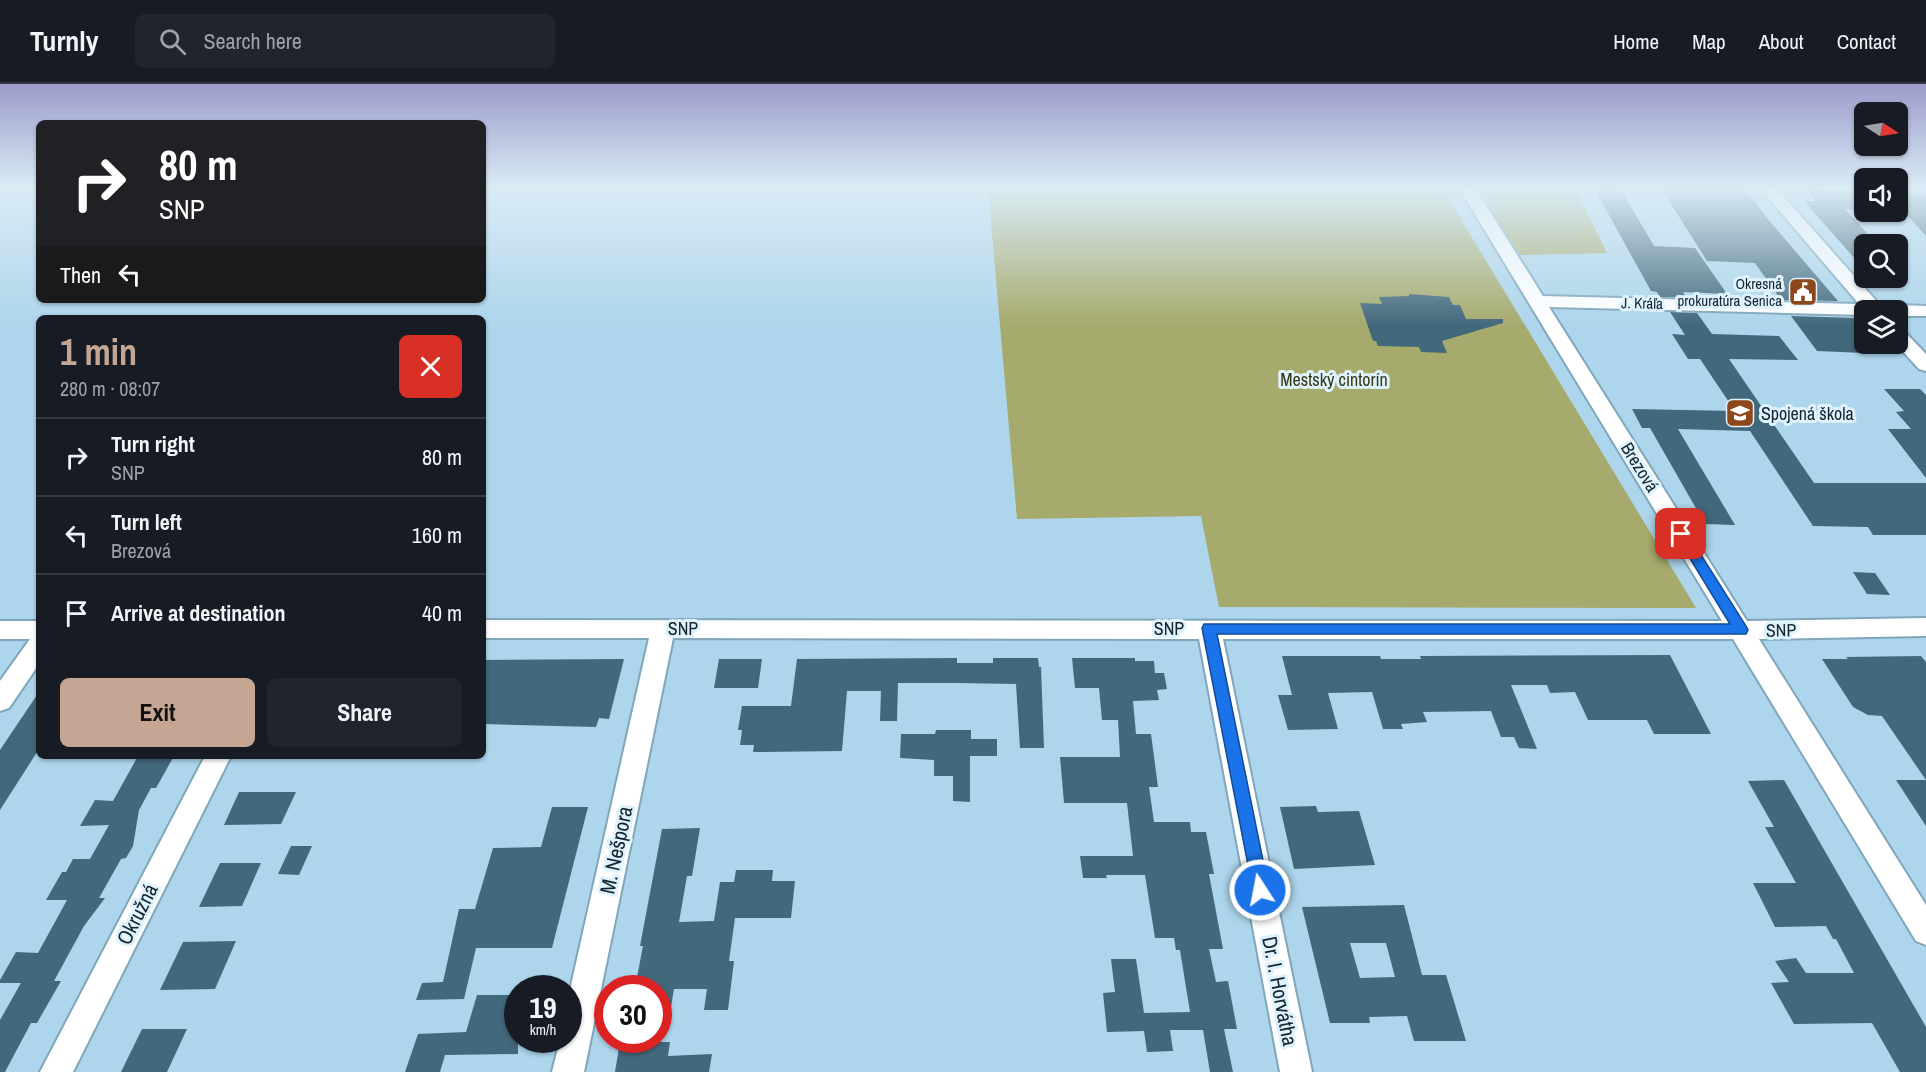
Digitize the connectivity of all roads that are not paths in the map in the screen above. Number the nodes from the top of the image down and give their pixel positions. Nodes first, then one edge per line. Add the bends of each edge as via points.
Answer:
1 (1496, 234) edge
2 (1808, 234) edge
3 (1865, 300) edge
4 (1538, 301) junction
5 (1854, 309) edge
6 (1908, 311) edge
7 (1926, 311) edge
8 (1908, 346) edge
9 (1926, 365) edge
10 (1926, 627) edge
11 (663, 628) junction
12 (1209, 628) junction
13 (486, 629) edge
14 (0, 630) edge
15 (36, 630) edge
16 (1741, 630) junction
17 (36, 649) edge
18 (0, 701) edge
19 (216, 759) edge
20 (1926, 931) edge
21 (56, 1072) edge
22 (568, 1072) edge
23 (1296, 1072) edge

1 - 4 street, Brezová
2 - 3 street
4 - 5 street, J. Kráľa
4 - 16 street, Brezová
6 - 7 street, J. Kráľa
8 - 9 street
10 - 16 street, SNP
11 - 12 street, SNP
11 - 13 street, SNP
11 - 22 street, M. Nešpora
12 - 16 street, SNP
12 - 23 street, Dr. I. Horvátha
14 - 15 street
16 - 20 street, Brezová
17 - 18 street
19 - 21 street, Okružná

